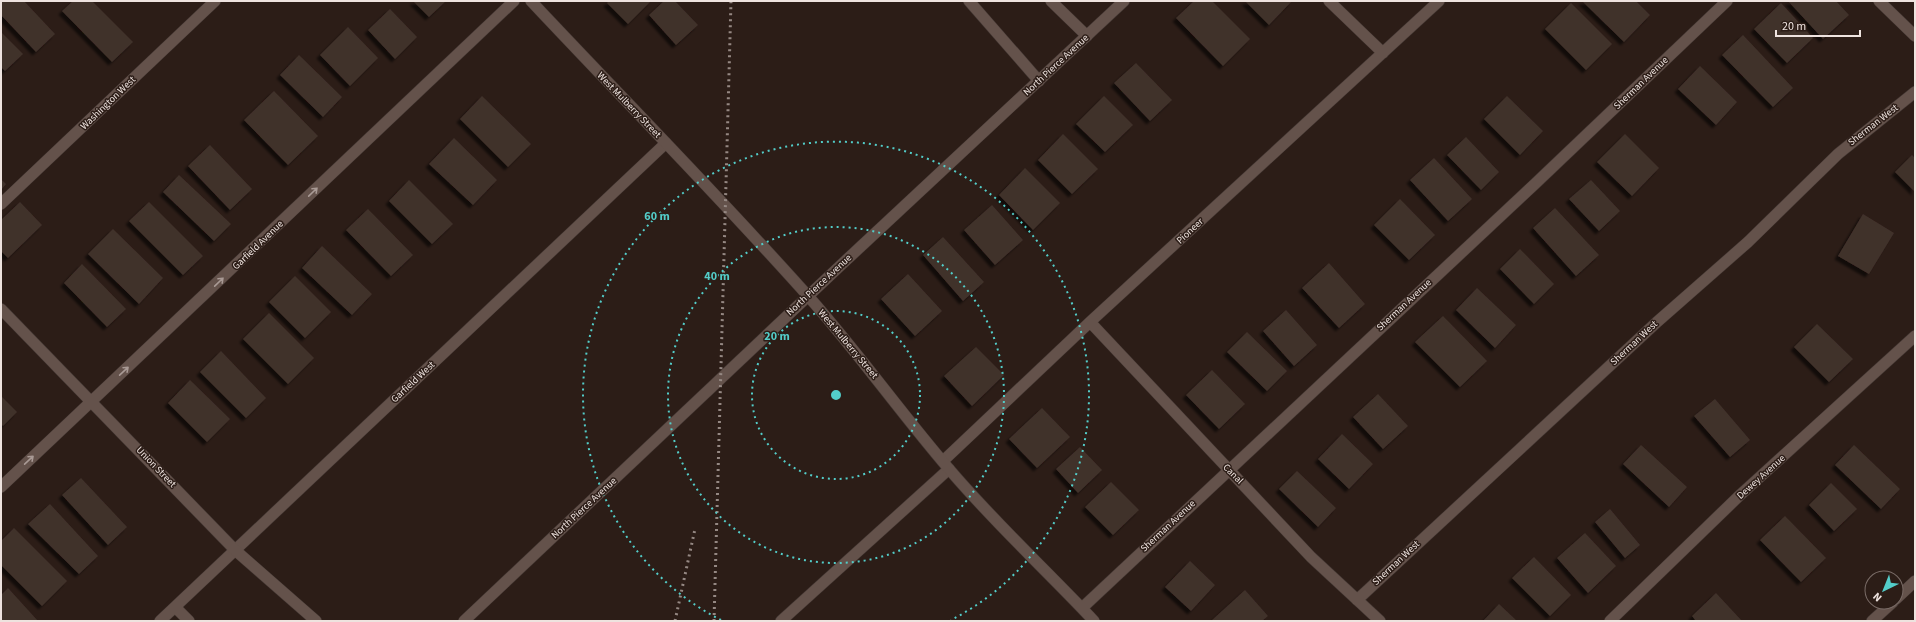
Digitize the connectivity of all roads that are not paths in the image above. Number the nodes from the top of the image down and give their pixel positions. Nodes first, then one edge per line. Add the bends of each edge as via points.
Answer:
1 (215, 1) edge
2 (514, 1) edge
3 (531, 1) edge
4 (969, 1) edge
5 (1051, 1) edge
6 (1124, 1) edge
7 (1329, 1) edge
8 (1439, 1) edge
9 (1727, 1) edge
10 (1879, 1) edge
11 (1087, 36) junction
12 (1915, 36) edge
13 (1383, 53) junction
14 (1039, 80) junction
15 (1915, 92) edge
16 (666, 143) junction
17 (1, 204) edge
18 (808, 296) junction
19 (1, 309) edge
20 (1090, 322) junction
21 (1915, 336) edge
22 (92, 402) junction
23 (946, 465) junction
24 (1228, 470) junction
25 (1, 487) edge
26 (235, 550) junction
27 (1915, 581) edge
28 (1904, 591) edge
29 (1357, 600) junction
30 (175, 607) junction
31 (1082, 608) junction
32 (1884, 610) edge
33 (160, 621) edge
34 (189, 621) edge
35 (316, 621) edge
36 (464, 621) edge
37 (781, 621) edge
38 (1094, 621) edge
39 (1380, 621) edge
40 (1610, 621) edge
41 (1872, 621) edge

1 - 17 street, Washington West
22 -> 2 street, Garfield Avenue
3 - 16 street, West Mulberry Street
4 - 14 street
5 - 11 street
6 - 11 street, North Pierce Avenue
7 - 13 street
8 - 13 street, Pioneer
9 - 24 street, Sherman Avenue
10 - 12 street
11 - 14 street, North Pierce Avenue
13 - 20 street, Pioneer
14 - 18 street, North Pierce Avenue
15 - 29 street, Sherman West via 1838,154 1748,242 1657,322
16 - 18 street, West Mulberry Street
16 - 26 street, Garfield West
18 - 23 street, West Mulberry Street
18 - 36 street, North Pierce Avenue
19 - 22 street, Union Street
20 - 23 street, Pioneer
20 - 24 street, Canal
21 - 40 street, Dewey Avenue via 1739,496
25 -> 22 street, Garfield Avenue
22 - 26 street, Union Street
23 - 31 street, West Mulberry Street
23 - 37 street, Pioneer
24 - 29 street, Canal via 1311,557
24 - 31 street, Sherman Avenue
26 - 30 street, Garfield West
26 - 35 street, Union Street
27 - 28 street
29 - 39 street, Canal
30 - 33 street, Garfield West
30 - 34 street
31 - 38 street, West Mulberry Street
32 - 41 street

